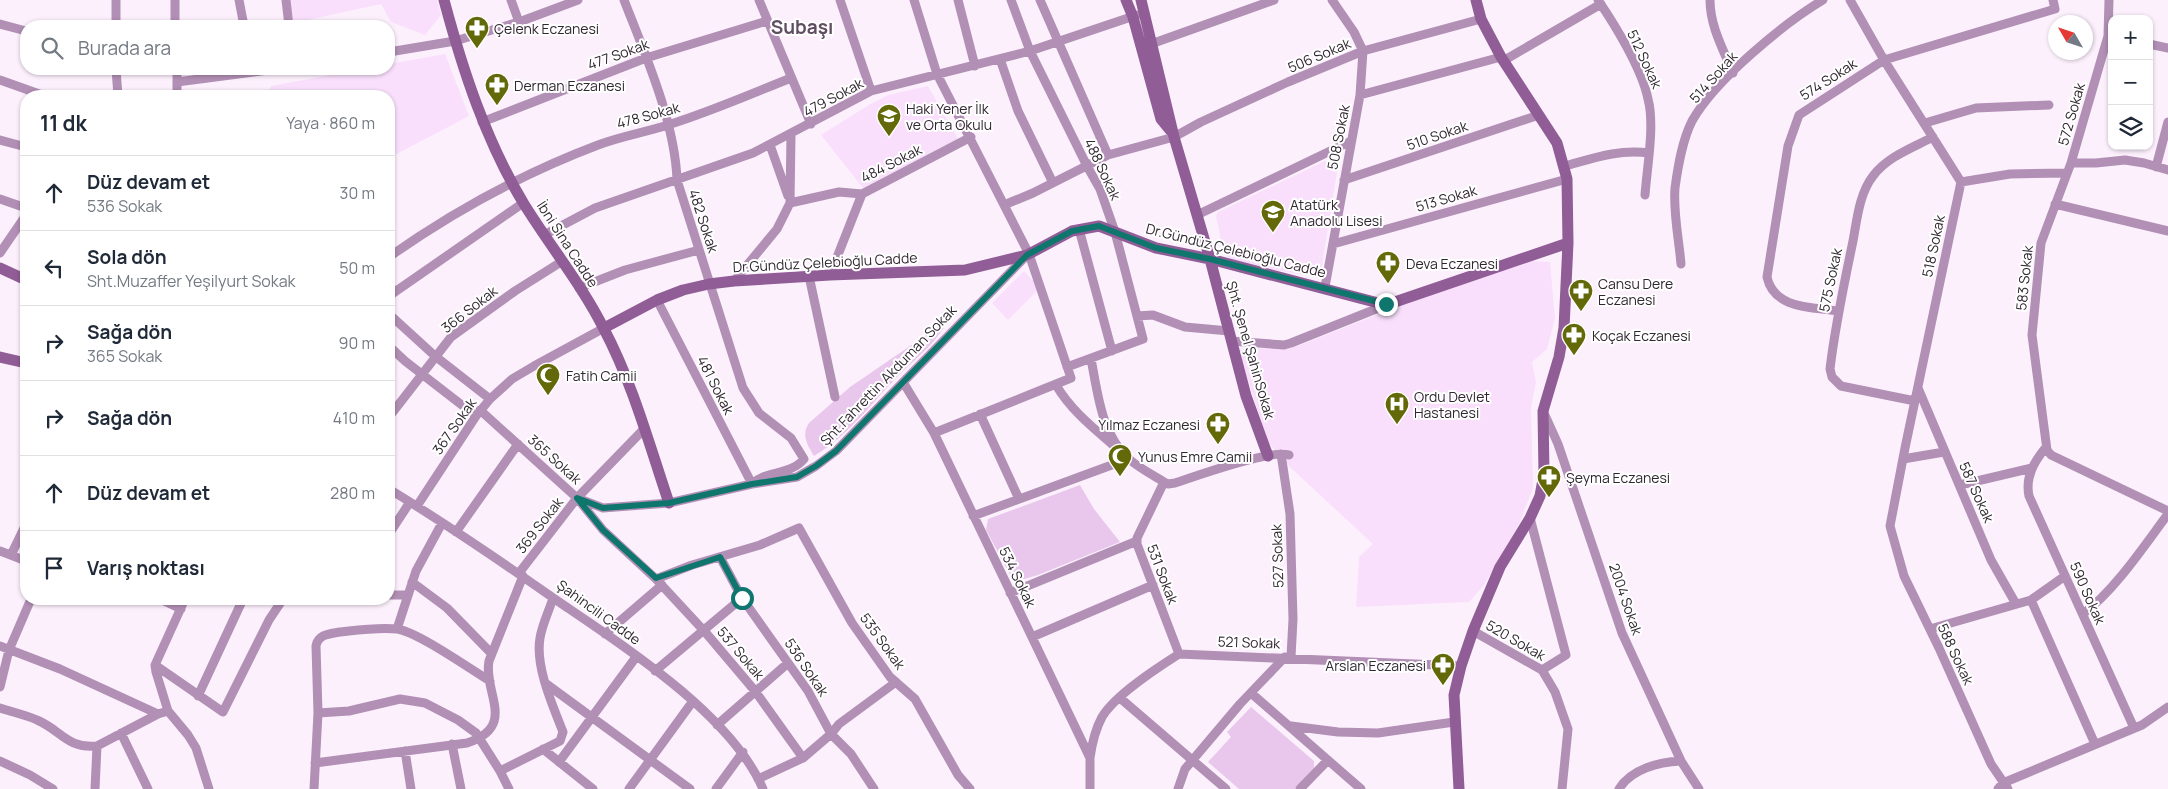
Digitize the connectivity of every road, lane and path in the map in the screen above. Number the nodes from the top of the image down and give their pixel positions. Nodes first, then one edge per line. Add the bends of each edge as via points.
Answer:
1 (116, 0) edge
2 (174, 0) edge
3 (239, 0) edge
4 (286, 0) edge
5 (444, 0) edge
6 (511, 0) edge
7 (578, 0) edge
8 (624, 0) edge
9 (759, 0) edge
10 (840, 0) edge
11 (914, 0) edge
12 (958, 0) edge
13 (1011, 0) edge
14 (1040, 0) edge
15 (1126, 0) edge
16 (1141, 0) edge
17 (1274, 0) edge
18 (1332, 0) edge
19 (1476, 0) edge
20 (1710, 0) edge
21 (1823, 0) edge
22 (1850, 0) edge
23 (2109, 0) edge
24 (1599, 2) edge
25 (562, 3) edge
26 (2054, 4) edge
27 (1144, 12) junction
28 (2109, 15) edge
29 (1133, 17) junction
30 (1482, 19) junction
31 (116, 20) edge
32 (175, 20) edge
33 (243, 20) edge
34 (288, 20) edge
35 (767, 21) junction
36 (519, 22) junction
37 (0, 24) edge
38 (20, 29) edge
39 (455, 41) junction
40 (1058, 42) junction
41 (2108, 43) edge
42 (1151, 44) junction
43 (2153, 45) edge
44 (2168, 48) edge
45 (395, 51) edge
46 (1030, 51) junction
47 (1363, 51) junction
48 (646, 58) junction
49 (1000, 59) junction
50 (1502, 59) junction
51 (1884, 60) junction
52 (974, 66) junction
53 (1733, 73) junction
54 (937, 74) junction
55 (116, 75) edge
56 (176, 75) edge
57 (221, 75) edge
58 (791, 78) junction
59 (0, 80) edge
60 (177, 82) junction
61 (28, 90) edge
62 (118, 90) edge
63 (177, 90) edge
64 (872, 91) junction
65 (1360, 94) junction
66 (2049, 105) dead end
67 (1538, 115) junction
68 (482, 122) junction
69 (2168, 122) edge
70 (1925, 123) junction
71 (810, 124) junction
72 (668, 125) junction
73 (791, 135) junction
74 (971, 137) junction
75 (1174, 137) junction
76 (1933, 137) junction
77 (0, 140) edge
78 (1351, 141) junction
79 (770, 144) junction
80 (20, 145) edge
81 (1649, 153) junction
82 (1108, 155) junction
83 (2071, 163) junction
84 (1087, 166) junction
85 (1565, 166) junction
86 (2156, 167) junction
87 (2168, 170) edge
88 (2066, 173) junction
89 (1567, 179) junction
90 (677, 180) junction
91 (1344, 180) junction
92 (512, 182) junction
93 (1962, 182) junction
94 (1053, 183) junction
95 (862, 194) junction
96 (1645, 195) dead end
97 (0, 199) edge
98 (524, 203) junction
99 (790, 203) junction
100 (2055, 204) junction
101 (1004, 205) junction
102 (20, 206) edge
103 (1197, 215) junction
104 (20, 224) edge
105 (1079, 229) junction
106 (2168, 231) edge
107 (1115, 232) junction
108 (544, 235) junction
109 (1568, 243) junction
110 (1333, 244) junction
111 (699, 250) junction
112 (0, 252) edge
113 (395, 253) edge
114 (1028, 254) junction
115 (1210, 259) junction
116 (561, 262) junction
117 (1681, 264) dead end
118 (0, 268) edge
119 (830, 274) junction
120 (809, 276) junction
121 (20, 277) edge
122 (734, 281) junction
123 (709, 284) junction
124 (578, 288) junction
125 (1325, 288) junction
126 (395, 292) edge
127 (657, 300) junction
128 (1386, 304) junction
129 (1838, 311) junction
130 (1137, 316) junction
131 (395, 319) edge
132 (604, 328) junction
133 (1230, 336) junction
134 (395, 351) edge
135 (1112, 351) junction
136 (435, 356) junction
137 (0, 357) edge
138 (1091, 359) junction
139 (20, 362) edge
140 (1067, 367) junction
141 (421, 374) junction
142 (903, 382) junction
143 (1056, 384) junction
144 (1918, 388) junction
145 (835, 397) dead end
146 (490, 399) junction
147 (1915, 401) junction
148 (395, 409) edge
149 (1543, 411) junction
150 (478, 413) junction
151 (980, 414) junction
152 (644, 429) junction
153 (934, 434) junction
154 (518, 444) junction
155 (2045, 445) junction
156 (1944, 452) junction
157 (1268, 456) junction
158 (1903, 458) junction
159 (1128, 459) junction
160 (2032, 468) junction
161 (1164, 482) junction
162 (752, 484) junction
163 (1960, 485) junction
164 (395, 493) edge
165 (577, 498) junction
166 (1018, 499) junction
167 (669, 503) junction
168 (413, 504) junction
169 (2168, 512) edge
170 (973, 516) junction
171 (1530, 518) junction
172 (442, 523) junction
173 (395, 526) edge
174 (1890, 526) joint
175 (456, 532) junction
176 (20, 536) edge
177 (1137, 541) junction
178 (0, 551) edge
179 (11, 555) junction
180 (720, 557) junction
181 (20, 559) edge
182 (521, 575) junction
183 (2065, 576) junction
184 (656, 579) junction
185 (412, 582) junction
186 (1153, 585) junction
187 (1010, 593) junction
188 (395, 595) edge
189 (407, 595) junction
190 (553, 598) junction
191 (742, 598) junction
192 (2031, 600) junction
193 (2016, 604) junction
194 (28, 605) edge
195 (173, 605) edge
196 (183, 605) edge
197 (240, 605) edge
198 (278, 605) edge
199 (181, 609) junction
200 (2083, 614) junction
201 (397, 629) junction
202 (703, 629) junction
203 (1930, 629) junction
204 (1473, 631) junction
205 (605, 634) junction
206 (1032, 636) junction
207 (4, 648) edge
208 (491, 653) junction
209 (1179, 654) junction
210 (636, 657) junction
211 (1288, 657) junction
212 (788, 662) junction
213 (156, 665) junction
214 (1461, 666) junction
215 (1542, 670) junction
216 (655, 671) junction
217 (490, 681) junction
218 (896, 682) junction
219 (545, 683) junction
220 (0, 688) edge
221 (756, 691) junction
222 (1251, 693) junction
223 (198, 696) junction
224 (1120, 698) junction
225 (693, 701) junction
226 (2168, 707) edge
227 (0, 708) edge
228 (168, 712) junction
229 (158, 714) junction
230 (318, 714) junction
231 (592, 718) junction
232 (1454, 722) junction
233 (717, 725) junction
234 (1291, 726) junction
235 (2134, 728) junction
236 (121, 733) junction
237 (831, 734) junction
238 (477, 738) junction
239 (452, 744) junction
240 (2096, 744) junction
241 (97, 746) junction
242 (543, 749) junction
243 (405, 751) junction
244 (742, 752) junction
245 (802, 758) junction
246 (1090, 758) junction
247 (650, 760) junction
248 (1193, 760) junction
249 (1328, 760) junction
250 (1681, 760) junction
251 (0, 761) edge
252 (559, 762) junction
253 (315, 763) junction
254 (500, 770) junction
255 (758, 779) junction
256 (2003, 787) edge
257 (53, 789) edge
258 (95, 789) edge
259 (148, 789) edge
260 (209, 789) edge
261 (314, 789) edge
262 (410, 789) edge
263 (461, 789) edge
264 (509, 789) edge
265 (593, 789) edge
266 (629, 789) edge
267 (690, 789) edge
268 (716, 789) edge
269 (763, 789) edge
270 (874, 789) edge
271 (970, 789) edge
272 (1090, 789) edge
273 (1178, 789) edge
274 (1226, 789) edge
275 (1300, 789) edge
276 (1361, 789) edge
277 (1459, 789) edge
278 (1562, 789) edge
279 (1619, 789) edge
280 (1699, 789) edge

1 - 31 street
2 - 32 street
3 - 33 street
4 - 34 street
5 - 39 street, İbni Sina Cadde
6 - 36 street
7 - 25 street
8 - 48 street, 482 Sokak
9 - 35 street
10 - 64 street
11 - 54 street
12 - 52 street
13 - 46 street, 488 Sokak
14 - 40 street
15 - 29 street, Şht. Şenel ŞahinSokak
16 - 27 street, Şht. Şenel ŞahinSokak
17 - 42 street
18 - 47 street
19 - 30 street
20 - 53 street via 1714,29
21 - 53 street, 514 Sokak via 1762,44
22 - 51 street
23 - 28 street, 572 Sokak
24 - 50 street
24 - 81 street, 512 Sokak via 1631,57 1647,94
25 - 36 street
26 - 51 street, 574 Sokak
27 - 29 street, 479 Sokak
27 - 42 street, Şht. Şenel ŞahinSokak
29 - 40 street, 479 Sokak
29 - 75 street, Şht. Şenel ŞahinSokak via 1162,118
30 - 47 street, 506 Sokak
30 - 50 street
35 - 48 street, 477 Sokak
35 - 58 street
36 - 39 street
37 - 38 street
39 - 45 street
39 - 68 street, İbni Sina Cadde
40 - 46 street, 479 Sokak
40 - 82 street
41 - 83 street, 572 Sokak
42 - 75 street, Şht. Şenel ŞahinSokak
43 - 44 street
46 - 49 street, 479 Sokak
46 - 84 street, 488 Sokak
47 - 65 street, 508 Sokak
47 - 75 street, 506 Sokak via 1288,82
48 - 68 street, 477 Sokak
48 - 72 street, 482 Sokak
49 - 52 street, 479 Sokak
49 - 94 street via 1018,111
50 - 65 street
50 - 67 street
51 - 70 street
51 - 129 street, 574 Sokak via 1799,115 1788,146 1771,242 1769,286 1792,304
52 - 54 street, 479 Sokak
53 - 117 street, 514 Sokak via 1704,104 1685,138 1675,190
54 - 64 street, 479 Sokak
54 - 74 street
55 - 62 street
56 - 60 street
57 - 60 street
58 - 71 street
58 - 72 street, 478 Sokak
59 - 61 street
60 - 63 street
64 - 71 street, 479 Sokak
65 - 78 street, 508 Sokak
66 - 70 street via 1976,108
67 - 85 street via 1557,143
67 - 91 street, 510 Sokak
68 - 92 street, İbni Sina Cadde
69 - 86 street
70 - 76 street
71 - 73 street, 479 Sokak
72 - 90 street, 482 Sokak
72 - 92 street, 478 Sokak via 622,136
73 - 79 street, 479 Sokak
73 - 99 street
74 - 95 street, 484 Sokak
74 - 101 street
75 - 82 street, 506 Sokak
75 - 103 street, Şht. Şenel ŞahinSokak
76 - 93 street
76 - 129 street, 575 Sokak via 1890,160 1868,183 1860,206
77 - 80 street
78 - 91 street, 508 Sokak
78 - 103 street
79 - 90 street, 479 Sokak
79 - 99 street
81 - 85 street via 1608,153
81 - 96 street, 512 Sokak
82 - 84 street, 506 Sokak
83 - 86 street via 2125,160
83 - 88 street, 572 Sokak
84 - 94 street, 506 Sokak
84 - 107 street, 488 Sokak via 1100,189
85 - 89 street
86 - 87 street
88 - 93 street via 2010,174
88 - 100 street, 572 Sokak
89 - 109 street
89 - 110 street, 513 Sokak
90 - 108 street, 479 Sokak via 595,208
90 - 111 street, 482 Sokak
91 - 110 street, 508 Sokak
92 - 98 street, İbni Sina Cadde
92 - 113 street, 478 Sokak via 459,211
93 - 144 street, 518 Sokak
94 - 101 street, 506 Sokak
95 - 99 street, 484 Sokak via 839,192
95 - 119 street
97 - 102 street
98 - 108 street, İbni Sina Cadde
98 - 126 street
99 - 122 street via 777,229
100 - 106 street
100 - 155 street, 583 Sokak via 2041,243 2032,334
101 - 114 street
103 - 115 street, Şht. Şenel ŞahinSokak
104 - 112 street
105 - 107 street, Dr.Gündüz Çelebioğlu Cadde via 1099,226
105 - 114 street, Dr.Gündüz Çelebioğlu Cadde
105 - 135 street
107 - 115 street, Dr.Gündüz Çelebioğlu Cadde via 1156,248
107 - 130 street, 488 Sokak
108 - 116 street, İbni Sina Cadde
109 - 128 street
109 - 149 street via 1564,328
110 - 125 street, 508 Sokak
111 - 123 street, 482 Sokak
111 - 124 street via 625,270
114 - 119 street, Dr.Gündüz Çelebioğlu Cadde via 965,270
114 - 140 street
114 - 142 street, Şht.Fahrettin Akduman Sokak
115 - 125 street, Dr.Gündüz Çelebioğlu Cadde
115 - 133 street, Şht. Şenel ŞahinSokak
116 - 124 street, İbni Sina Cadde
116 - 136 street, 366 Sokak via 515,290 451,338
118 - 121 street
119 - 120 street, Dr.Gündüz Çelebioğlu Cadde
120 - 122 street, Dr.Gündüz Çelebioğlu Cadde
120 - 145 street
122 - 123 street, Dr.Gündüz Çelebioğlu Cadde
123 - 127 street, Dr.Gündüz Çelebioğlu Cadde
123 - 162 street, 482 Sokak via 743,388 759,413 791,438 804,459 796,467 760,478
124 - 132 street, İbni Sina Cadde
125 - 128 street, Dr.Gündüz Çelebioğlu Cadde
127 - 132 street, Dr.Gündüz Çelebioğlu Cadde
127 - 162 street, 481 Sokak
128 - 133 street via 1284,345
129 - 147 street, 575 Sokak via 1830,369 1835,382 1841,386
130 - 133 street via 1153,315 1185,327
130 - 135 street, 488 Sokak via 1143,339
131 - 136 street
132 - 146 street, 367 Sokak via 512,379
132 - 152 street, İbni Sina Cadde via 625,373
133 - 157 street, Şht. Şenel ŞahinSokak via 1246,396
134 - 141 street, 365 Sokak
135 - 138 street, 488 Sokak
136 - 141 street, 366 Sokak
136 - 146 street
137 - 139 street
138 - 140 street, 488 Sokak
138 - 159 street via 1110,436
140 - 143 street via 1071,378
141 - 148 street, 366 Sokak
141 - 150 street, 365 Sokak
142 - 153 street, 534 Sokak
142 - 162 street, Şht.Fahrettin Akduman Sokak via 836,451 816,466 788,480
143 - 151 street
143 - 159 street via 1084,421
144 - 147 street, 518 Sokak
144 - 156 street, 587 Sokak
146 - 150 street, 367 Sokak
147 - 158 street, 518 Sokak
149 - 171 street via 1544,474
149 - 250 street, 2004 Sokak via 1558,444 1622,633
150 - 154 street, 365 Sokak
150 - 168 street, 367 Sokak
151 - 153 street
151 - 166 street
152 - 165 street, 369 Sokak
152 - 167 street, İbni Sina Cadde
153 - 170 street, 534 Sokak
154 - 165 street, 365 Sokak
154 - 175 street
155 - 160 street
155 - 169 street via 2051,456
156 - 158 street
156 - 163 street, 587 Sokak
157 - 161 street via 1175,483
157 - 211 street, 527 Sokak via 1286,453 1293,620
158 - 174 street, 518 Sokak
159 - 161 street
159 - 166 street
160 - 163 street
160 - 183 street, 590 Sokak via 2027,480 2029,496
161 - 177 street, 531 Sokak
162 - 167 street, Şht.Fahrettin Akduman Sokak
163 - 193 street, 587 Sokak via 1991,560
164 - 168 street, Şahincili Cadde
165 - 167 street, Şht.Fahrettin Akduman Sokak via 603,508
165 - 182 street, 369 Sokak
165 - 184 street, 365 Sokak via 603,530
166 - 170 street
168 - 172 street, Şahincili Cadde
168 - 173 street, 367 Sokak
169 - 200 street via 2128,567
170 - 187 street, 534 Sokak
171 - 204 street via 1500,567
171 - 215 street via 1566,655
172 - 175 street, Şahincili Cadde
172 - 185 street
174 - 203 street, 588 Sokak via 1904,576
175 - 182 street, Şahincili Cadde
176 - 179 street
177 - 186 street, 531 Sokak
177 - 187 street
178 - 179 street
179 - 181 street
180 - 184 street
180 - 191 street, 536 Sokak
180 - 218 street, 535 Sokak via 760,545 799,528 852,623
182 - 190 street, Şahincili Cadde
182 - 208 street, 369 Sokak
183 - 192 street
183 - 200 street, 590 Sokak
184 - 202 street, 537 Sokak
184 - 205 street
185 - 189 street
185 - 208 street via 454,614
186 - 206 street
186 - 209 street, 531 Sokak
187 - 206 street, 534 Sokak
188 - 189 street
189 - 201 street
190 - 205 street, Şahincili Cadde
190 - 219 street via 540,638
191 - 202 street
191 - 212 street, 536 Sokak
192 - 193 street
192 - 240 street
193 - 203 street
194 - 207 street
195 - 199 street
196 - 199 street
197 - 223 street
198 - 223 street via 223,712
199 - 213 street
200 - 235 street, 590 Sokak
201 - 217 street
201 - 230 street via 361,629 322,636 317,640
202 - 216 street
202 - 221 street, 537 Sokak
203 - 256 street, 588 Sokak
204 - 214 street
204 - 215 street, 520 Sokak
205 - 210 street, Şahincili Cadde
206 - 246 street, 534 Sokak
207 - 220 street
207 - 229 street via 60,669
208 - 217 street, 369 Sokak
209 - 211 street, 521 Sokak
209 - 224 street
210 - 216 street, Şahincili Cadde
210 - 231 street
211 - 214 street, 521 Sokak
211 - 222 street
212 - 221 street
212 - 237 street, 536 Sokak
213 - 223 street
213 - 228 street
214 - 232 street via 1454,695
215 - 278 street, 520 Sokak via 1555,692 1568,729
216 - 225 street, Şahincili Cadde
217 - 238 street, 369 Sokak via 495,701 494,722 485,734
218 - 237 street via 839,724
218 - 271 street, 535 Sokak via 915,699 958,775
219 - 231 street
219 - 242 street via 563,732 560,741
221 - 233 street
221 - 245 street, 537 Sokak
222 - 234 street
222 - 248 street
224 - 246 street via 1103,715
224 - 248 street
225 - 233 street, Şahincili Cadde
225 - 247 street
226 - 235 street
227 - 241 street via 38,721 82,747
228 - 229 street
228 - 260 street via 196,748
229 - 236 street
230 - 238 street via 349,711 400,699 415,701 458,720 472,729
230 - 253 street
231 - 247 street
231 - 252 street
232 - 234 street via 1378,733
232 - 277 street
233 - 244 street, Şahincili Cadde
234 - 249 street
235 - 240 street
236 - 241 street
236 - 259 street
237 - 245 street
237 - 270 street, 536 Sokak via 851,754
238 - 239 street via 467,743
238 - 254 street
239 - 243 street
239 - 263 street
240 - 256 street
241 - 258 street
242 - 252 street
242 - 254 street
243 - 253 street
243 - 262 street
244 - 255 street, Şahincili Cadde
244 - 268 street
245 - 255 street
246 - 272 street, 534 Sokak
247 - 266 street
247 - 267 street
248 - 273 street via 1185,769
248 - 274 street
249 - 275 street
249 - 276 street
250 - 279 street via 1644,769
250 - 280 street, 2004 Sokak
251 - 257 street
252 - 265 street
253 - 261 street
254 - 264 street
255 - 269 street, Şahincili Cadde

